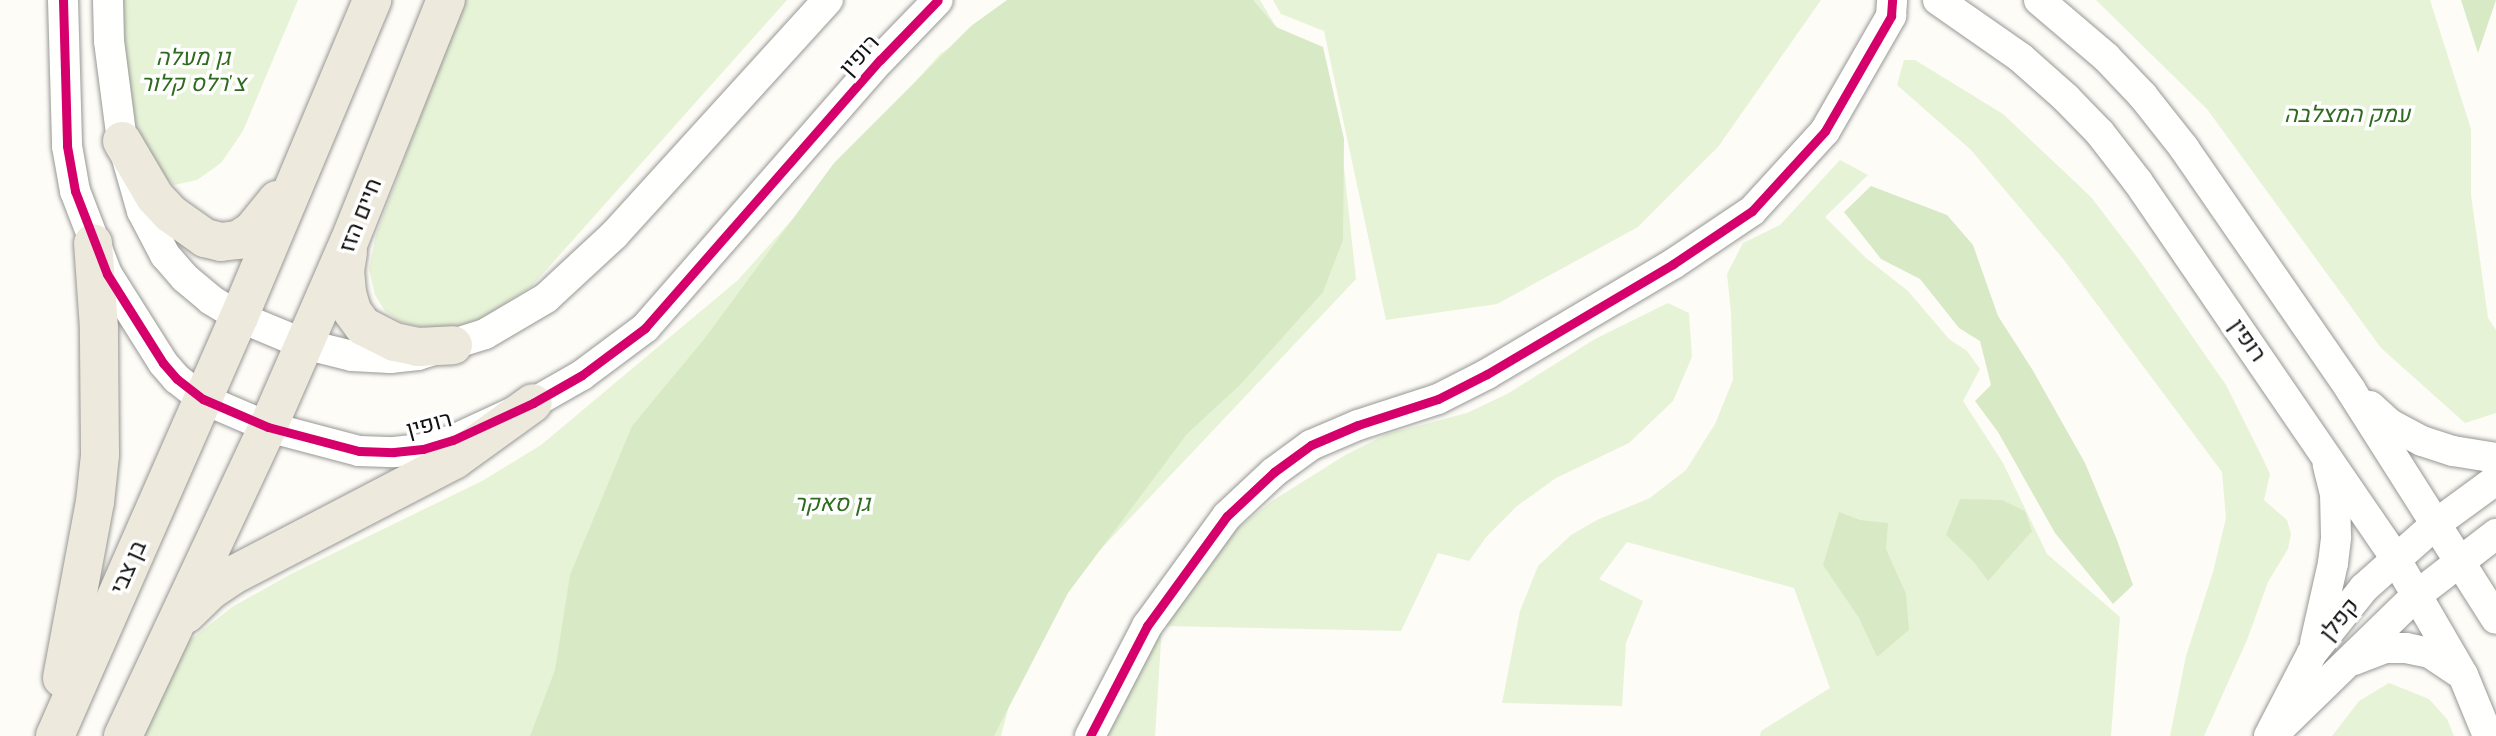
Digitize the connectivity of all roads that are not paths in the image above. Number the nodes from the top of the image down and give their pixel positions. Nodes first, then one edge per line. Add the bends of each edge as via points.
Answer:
1 (64, 0) edge
2 (108, 0) edge
3 (372, 0) edge
4 (446, 0) edge
5 (828, 0) edge
6 (938, 0) edge
7 (1892, 0) edge
8 (1938, 0) edge
9 (2039, 0) edge
10 (122, 141) junction
11 (303, 160) junction
12 (349, 242) junction
13 (93, 243) junction
14 (239, 317) junction
15 (304, 344) junction
16 (453, 345) junction
17 (2350, 389) junction
18 (203, 399) junction
19 (533, 402) junction
20 (268, 427) junction
21 (2325, 451) junction
22 (2496, 458) edge
23 (2496, 480) edge
24 (2437, 523) junction
25 (2496, 534) edge
26 (2395, 558) junction
27 (2461, 561) junction
28 (2417, 595) junction
29 (2496, 619) edge
30 (174, 629) junction
31 (2312, 653) junction
32 (2349, 663) junction
33 (2463, 675) junction
34 (49, 736) edge
35 (55, 736) edge
36 (123, 736) edge
37 (1090, 736) edge
38 (2270, 736) edge
39 (2488, 736) edge

1 - 13 street, רופין via 67,146 75,191
2 - 10 street
3 - 11 main road
4 - 12 main road, חיים הזז
5 - 16 street via 580,268 514,320
6 - 19 street, רופין via 645,328 582,374
7 - 37 street via 1891,16 1825,131 1752,211 1487,374 1438,400 1311,445 1273,472 1227,516 1147,626
8 - 21 street, רופין via 2021,58 2100,133
9 - 17 street via 2106,57 2143,96
10 - 11 main road via 141,176 171,214 205,238 221,242 238,240 252,231
10 - 14 street via 142,211 165,255 211,300
11 - 14 main road
12 - 15 main road, חיים הזז
12 - 16 main road via 347,293 363,326 395,342 418,347
13 - 18 street, רופין via 145,339 177,379
13 - 34 main road via 100,455 80,588
14 - 15 street
14 - 18 main road
15 - 16 street via 352,356 390,358
15 - 20 main road, חיים הזז
17 - 22 street via 2390,424 2423,441
17 - 24 street
18 - 20 street, רופין
18 - 35 main road, בן צבי
19 - 20 street, רופין via 453,440 423,449 359,451
19 - 30 main road via 454,460 235,574 211,590
20 - 30 main road
21 - 26 street, רופין
21 - 31 street via 2335,494 2336,537
23 - 24 street, קפלן
24 - 26 street, קפלן
24 - 27 street
25 - 27 street, קפלן
26 - 28 street, רופין
26 - 31 street, קפלן via 2364,588
27 - 28 street, קפלן
27 - 29 street
28 - 32 street, קפלן
28 - 33 street, רופין
30 - 36 main road
31 - 38 street, קפלן
32 - 33 street via 2369,652 2406,648 2430,653
32 - 38 street, קפלן
33 - 39 street, רופין

